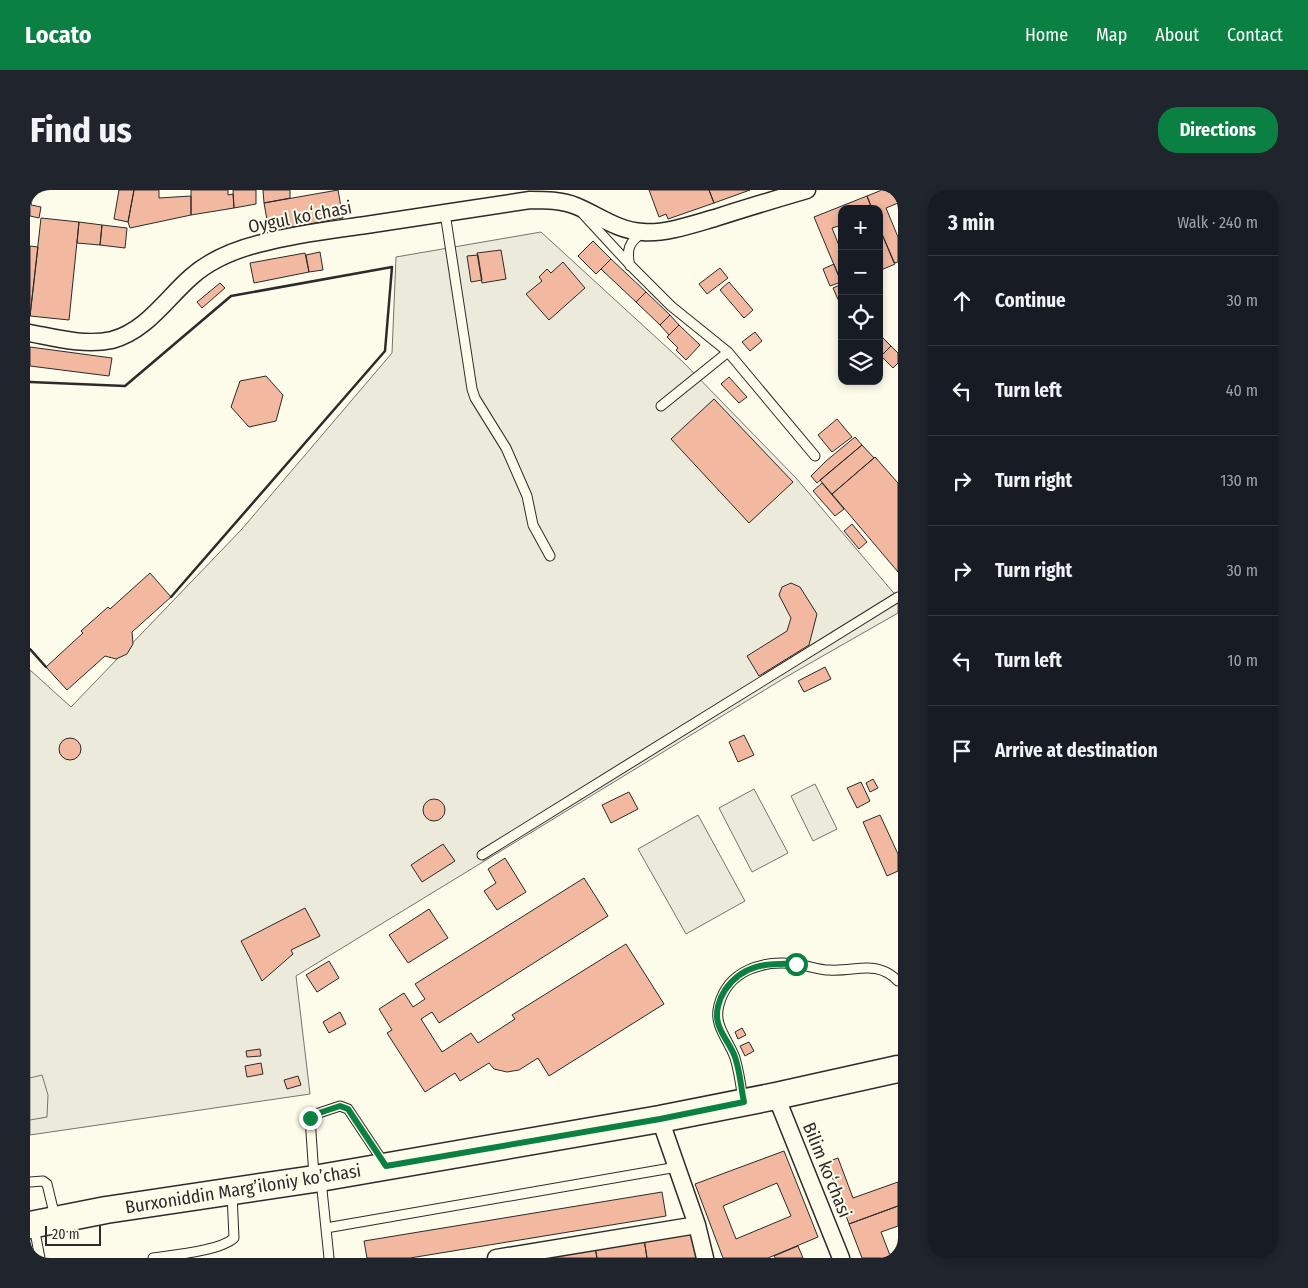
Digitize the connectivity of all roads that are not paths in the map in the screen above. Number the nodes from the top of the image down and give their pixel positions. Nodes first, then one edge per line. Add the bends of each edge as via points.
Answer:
1 (807, 190) edge
2 (575, 205) junction
3 (445, 213) junction
4 (644, 232) junction
5 (630, 266) junction
6 (30, 333) edge
7 (728, 352) junction
8 (660, 406) dead end
9 (815, 456) dead end
10 (550, 556) dead end
11 (898, 596) edge
12 (482, 855) dead end
13 (898, 981) edge
14 (898, 1069) edge
15 (776, 1096) junction
16 (744, 1102) junction
17 (660, 1119) junction
18 (386, 1166) junction
19 (676, 1167) junction
20 (317, 1178) junction
21 (30, 1182) edge
22 (231, 1191) junction
23 (40, 1223) edge
24 (696, 1225) junction
25 (326, 1228) junction
26 (40, 1258) edge
27 (153, 1258) edge
28 (328, 1258) edge
29 (496, 1258) edge
30 (705, 1258) edge
31 (841, 1258) edge

1 - 4 street, Oygul koʻchasi via 694,224
2 - 3 street, Oygul koʻchasi via 530,200
2 - 4 street, Oygul koʻchasi via 624,228
2 - 5 lane
3 - 6 street, Oygul koʻchasi via 305,234 237,250 192,276 142,326 111,340 75,341
3 - 10 lane via 472,389 506,448 527,496 533,525
4 - 5 lane via 628,247
5 - 7 lane via 671,306
7 - 8 lane
7 - 9 lane
11 - 12 lane
13 - 16 lane via 891,974 874,968 831,970 780,963 765,964 737,976 722,995 717,1015 718,1024 735,1058
14 - 15 main road, Burxoniddin Marg’iloniy ko’chasi
15 - 16 main road, Burxoniddin Marg’iloniy ko’chasi
15 - 31 street, Bilim koʻchasi
16 - 17 main road, Burxoniddin Marg’iloniy ko’chasi
17 - 18 main road, Burxoniddin Marg’iloniy ko’chasi
17 - 19 street
18 - 20 main road, Burxoniddin Marg’iloniy ko’chasi
18 - 20 lane via 348,1109 340,1106 310,1118
19 - 24 street
19 - 25 lane
20 - 22 main road, Burxoniddin Marg’iloniy ko’chasi
20 - 25 lane
21 - 23 lane via 48,1184
22 - 23 main road, Burxoniddin Marg’iloniy ko’chasi
22 - 27 lane via 234,1238 229,1243
23 - 26 lane
24 - 29 street
24 - 30 street
25 - 28 lane

